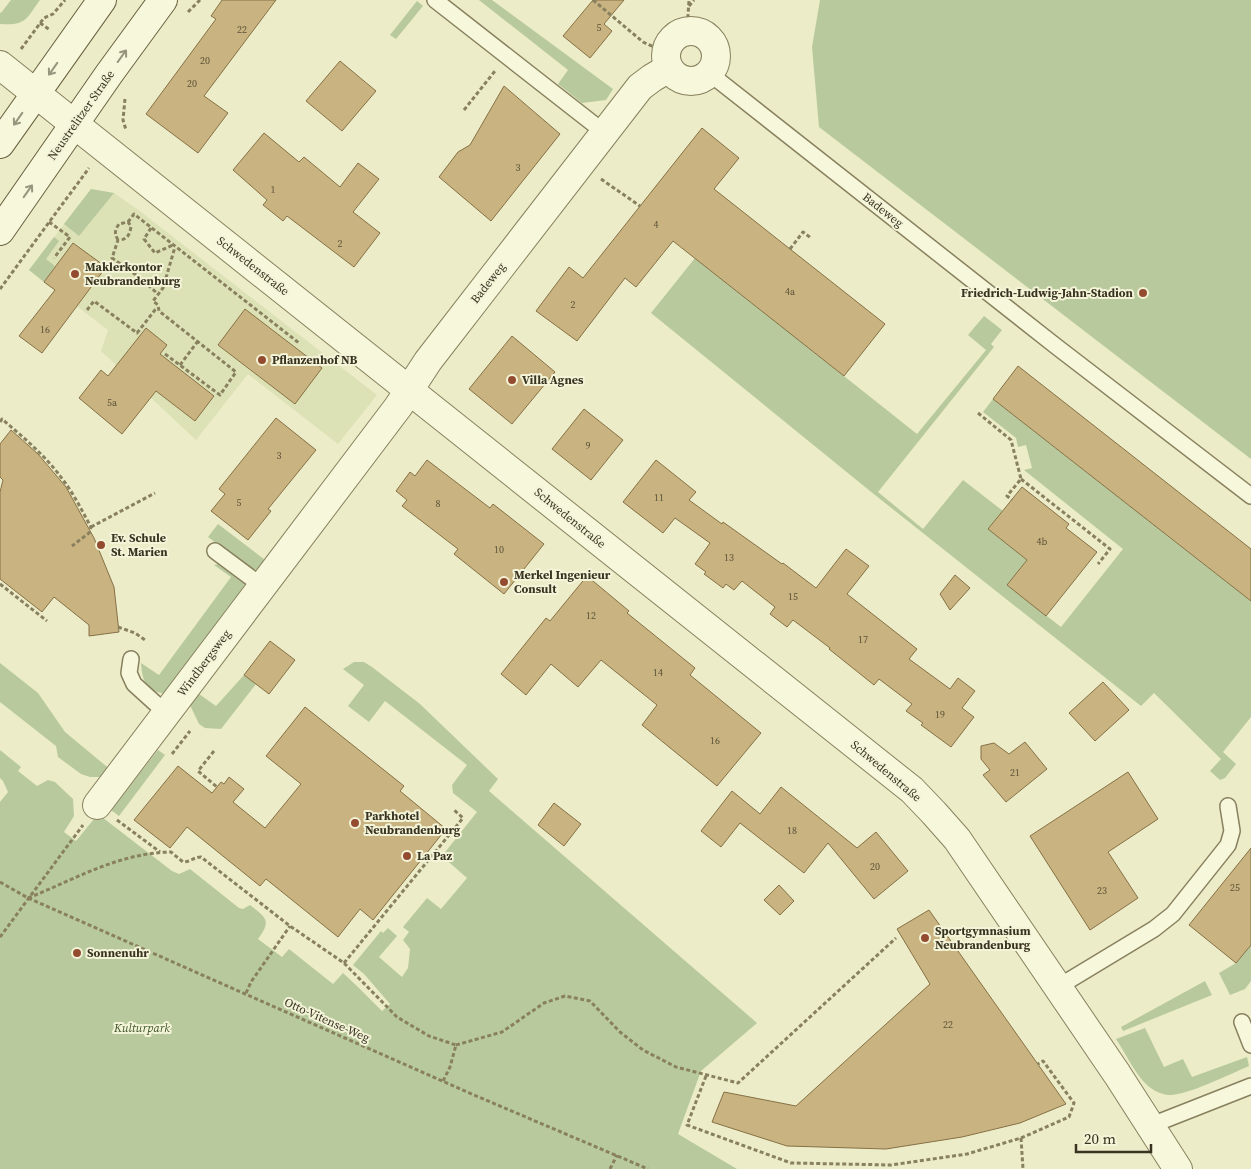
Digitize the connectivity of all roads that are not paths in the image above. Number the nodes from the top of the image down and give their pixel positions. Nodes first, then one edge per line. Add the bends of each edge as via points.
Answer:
1 (102, 0) edge
2 (162, 0) edge
3 (435, 0) edge
4 (667, 60) junction
5 (0, 65) edge
6 (709, 73) junction
7 (35, 94) junction
8 (74, 124) junction
9 (605, 134) junction
10 (0, 144) edge
11 (0, 230) edge
12 (410, 390) junction
13 (1251, 496) edge
14 (215, 551) dead end
15 (262, 586) junction
16 (131, 659) dead end
17 (166, 713) junction
18 (97, 805) road end
19 (1228, 806) dead end
20 (1058, 987) junction
21 (1242, 1022) dead end
22 (1251, 1045) edge
23 (1251, 1086) edge
24 (1151, 1128) junction
25 (1178, 1169) edge

1 -> 7 street
8 -> 2 street, Neustrelitzer Straße
3 - 9 lane
4 - 6 street via 680,78 703,78
4 - 6 street, Badeweg via 673,38 688,19 713,44 716,59
4 - 9 street, Badeweg via 640,87
5 - 7 street, Schwedenstraße
6 - 13 lane, Badeweg
7 - 8 street, Schwedenstraße
7 -> 10 street
11 -> 8 street, Neustrelitzer Straße
8 - 12 street, Schwedenstraße
9 - 12 street, Badeweg via 428,361
12 - 15 street, Windbergsweg
12 - 20 street, Schwedenstraße via 912,790 957,839
14 - 15 lane
15 - 17 street, Windbergsweg
16 - 17 lane via 129,673 134,684
17 - 18 street, Windbergsweg
19 - 20 lane via 1232,831 1228,845 1173,914
20 - 24 street, Schwedenstraße
21 - 22 lane
23 - 24 lane
24 - 25 street, Schwedenstraße

